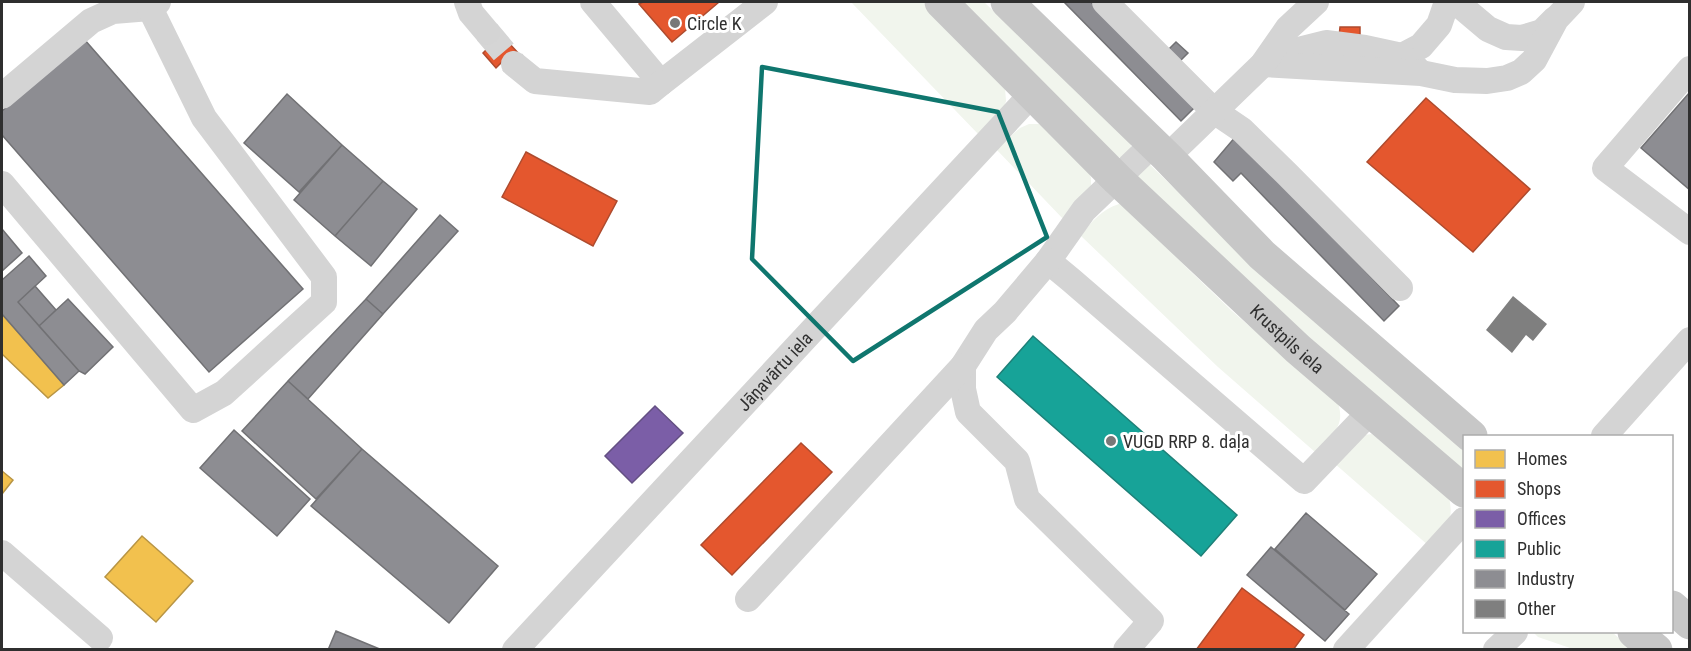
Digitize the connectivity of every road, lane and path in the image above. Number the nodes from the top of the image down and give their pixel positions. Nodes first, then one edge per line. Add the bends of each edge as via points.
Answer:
1 (468, 2) edge
2 (593, 2) edge
3 (765, 2) edge
4 (941, 2) edge
5 (1007, 2) edge
6 (1105, 2) edge
7 (1316, 2) edge
8 (1447, 2) edge
9 (1456, 2) edge
10 (154, 5) edge
11 (1564, 10) edge
12 (487, 32) tunnel mouth
13 (1402, 56) junction
14 (514, 64) tunnel mouth
15 (1263, 64) junction
16 (1689, 69) edge
17 (1421, 73) junction
18 (662, 83) junction
19 (1033, 93) junction
20 (2, 96) edge
21 (1214, 111) junction
22 (1160, 151) junction
23 (1117, 179) junction
24 (2, 184) edge
25 (1689, 232) edge
26 (1048, 261) junction
27 (1400, 288) dead end
28 (1689, 340) edge
29 (963, 366) junction
30 (1371, 411) junction
31 (1470, 435) edge
32 (1605, 435) edge
33 (1463, 490) edge
34 (1463, 521) edge
35 (2, 553) edge
36 (748, 599) dead end
37 (1673, 610) edge
38 (1689, 623) edge
39 (1635, 633) edge
40 (100, 638) dead end
41 (515, 650) edge
42 (1126, 650) edge
43 (1346, 650) edge
44 (1656, 650) edge

1 - 12 street via 471,13
2 - 18 street
3 - 18 street
4 - 19 main road, Krustpils iela
5 - 22 main road
6 - 21 street
7 - 15 street via 1288,28
8 - 13 street via 1439,25 1421,46
9 - 11 street via 1488,29 1506,38 1542,32
10 - 20 street via 113,11 91,21
10 - 24 street via 204,118 324,277 324,302 224,393 193,410
11 - 17 street via 1534,60 1521,72 1487,81
13 - 15 street via 1326,43 1276,56
13 - 17 street
14 - 18 street via 535,81 650,92
15 - 17 street
15 - 21 street
16 - 25 street via 1605,168
19 - 23 main road, Krustpils iela
19 - 41 street, Jāņavārtu iela
21 - 22 street
21 - 27 street via 1242,130
22 - 23 street
22 - 31 main road via 1262,255
23 - 26 street via 1084,210
23 - 30 main road, Krustpils iela via 1298,349
26 - 29 street via 986,330
26 - 30 street via 1304,481
28 - 32 street
29 - 36 street
29 - 42 street via 968,412 1017,461 1027,499 1151,621
30 - 33 main road, Krustpils iela
34 - 43 street
35 - 40 street
37 - 38 main road
39 - 44 main road

